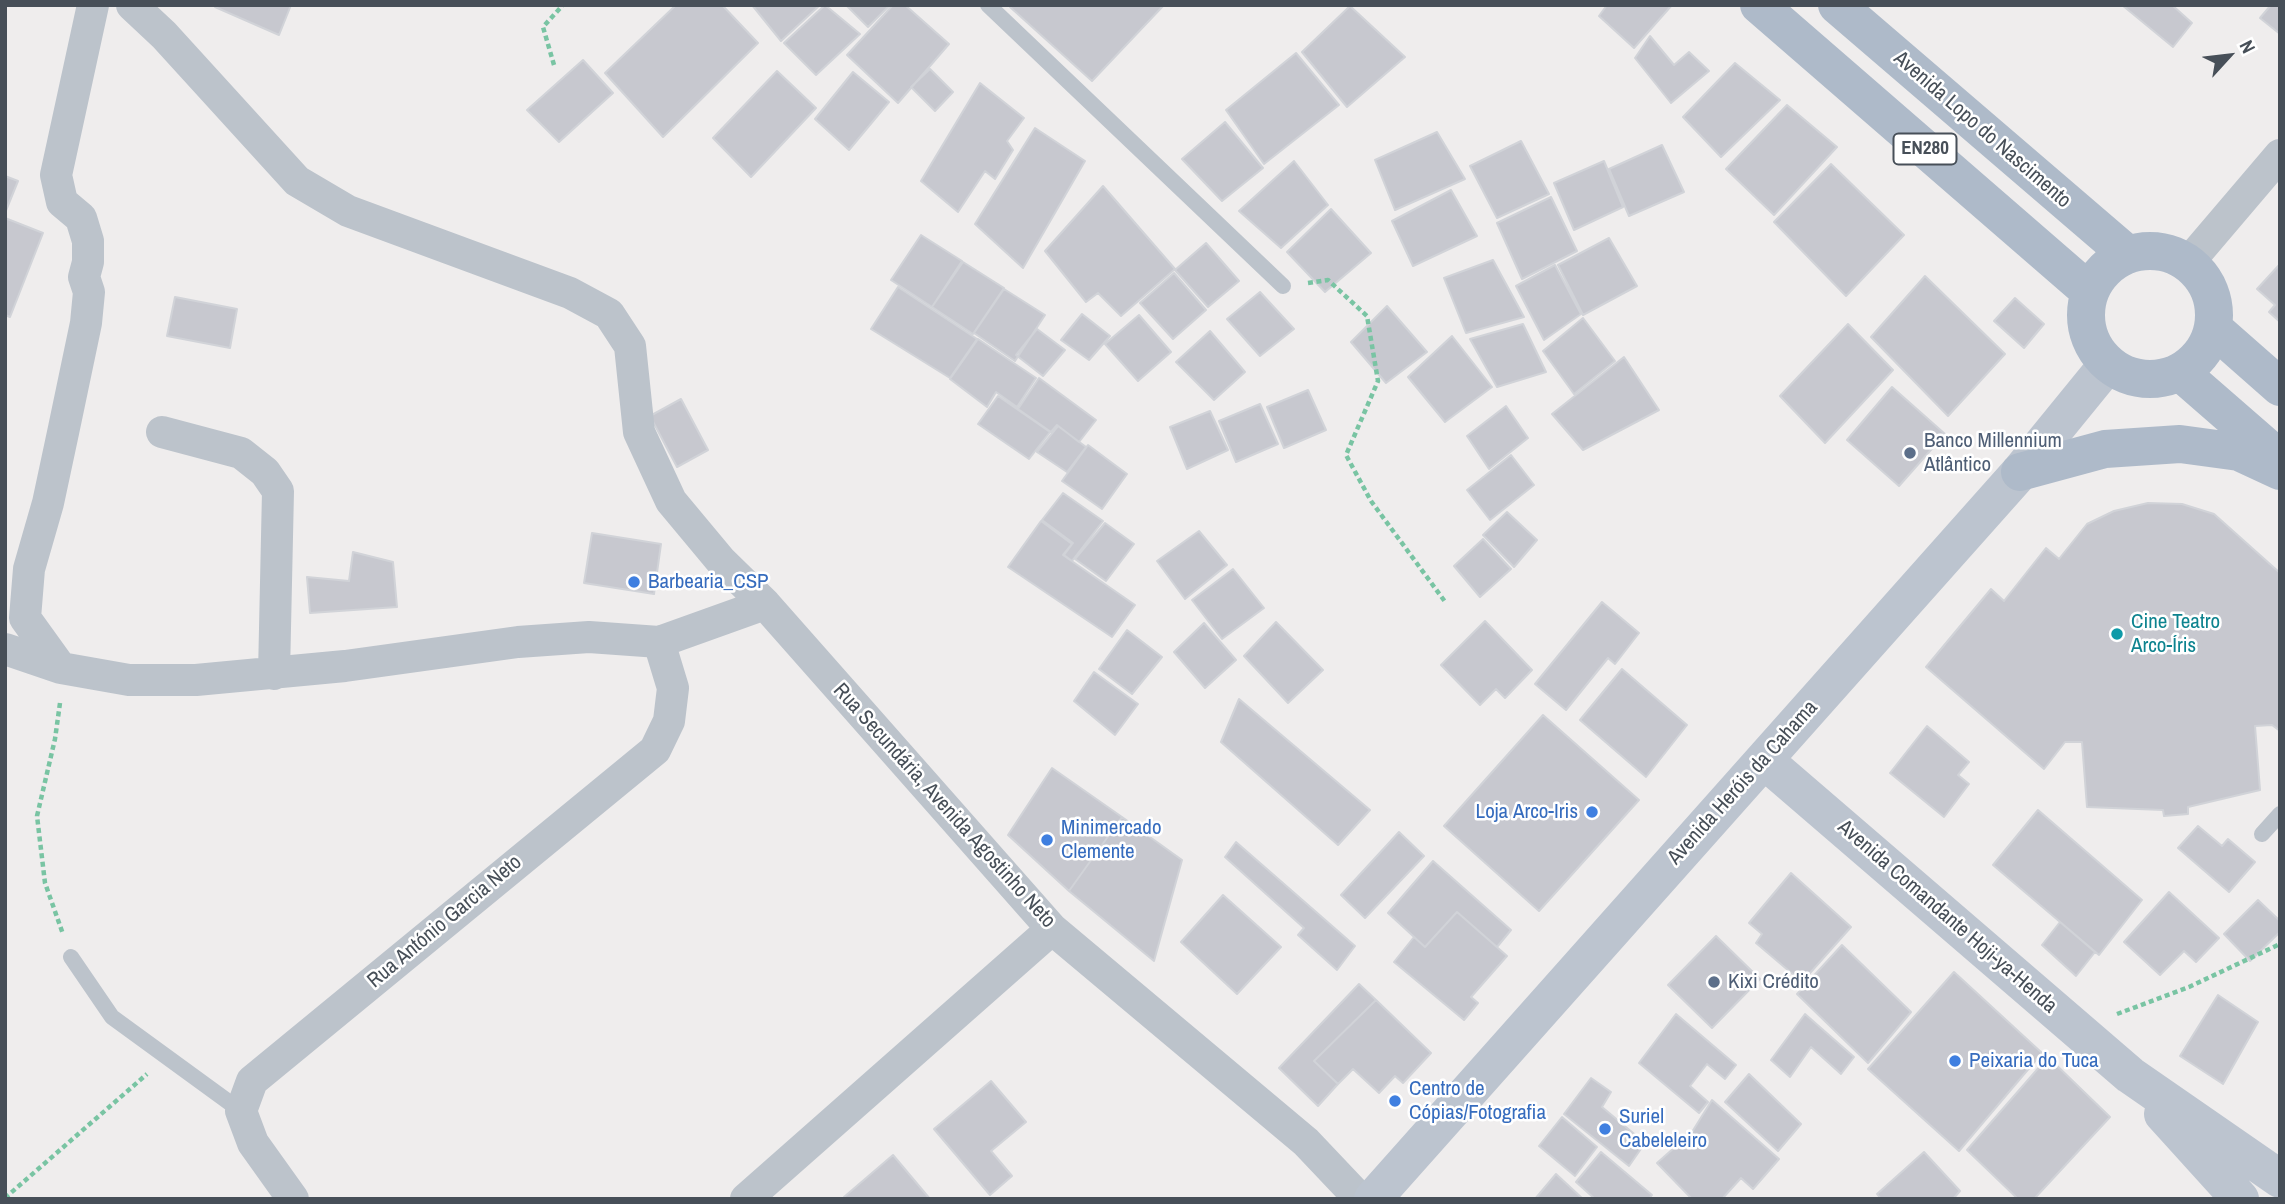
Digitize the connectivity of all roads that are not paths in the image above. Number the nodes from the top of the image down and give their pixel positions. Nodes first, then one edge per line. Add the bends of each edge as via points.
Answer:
1 (93, 5) edge
2 (132, 5) edge
3 (988, 5) edge
4 (1759, 5) edge
5 (1837, 5) edge
6 (2280, 155) edge
7 (2127, 254) junction
8 (2188, 263) junction
9 (1283, 286) road end
10 (2090, 292) junction
11 (2213, 328) junction
12 (2108, 364) junction
13 (2180, 372) junction
14 (2280, 387) edge
15 (162, 432) dead end
16 (2280, 459) edge
17 (2280, 471) edge
18 (2020, 472) junction
19 (765, 604) junction
20 (659, 642) junction
21 (5, 649) edge
22 (63, 668) junction
23 (274, 674) junction
24 (1764, 760) junction
25 (2280, 814) edge
26 (2262, 834) dead end
27 (1052, 929) junction
28 (71, 957) road end
29 (2130, 1075) junction
30 (241, 1111) junction
31 (2280, 1179) edge
32 (293, 1199) edge
33 (746, 1199) edge
34 (1360, 1199) edge
35 (1373, 1199) edge
36 (2240, 1199) edge

1 - 22 street via 56,175 62,202 81,218 88,242 86,323 48,503 29,569 25,618
2 - 19 street, Rua Secundária, Avenida Agostinho Neto via 297,181 348,211 570,293 609,314 630,346 639,432 671,501 721,561
3 - 9 lane
4 - 10 main road, EN280
5 - 7 main road, Avenida Lopo do Nascimento / EN280
6 - 8 street
7 - 8 main road via 2152,250
7 - 10 main road via 2102,272
8 - 11 main road via 2211,293
10 - 12 main road via 2085,316 2088,334
11 - 13 main road via 2206,347
11 - 14 main road
12 - 13 main road via 2143,379
12 - 18 street, Avenida Heróis da Cahama
13 - 16 main road
15 - 23 street via 241,453 265,472 278,491
17 - 18 main road via 2239,452 2180,444 2105,449
18 - 24 street, Avenida Heróis da Cahama
19 - 20 street
19 - 27 street, Rua Secundária, Avenida Agostinho Neto
20 - 23 street via 589,637 517,642
20 - 30 street, Rua António Garcia Neto via 674,688 669,721 655,750 253,1081
21 - 22 street
22 - 23 street via 129,680
24 - 29 street, Avenida Comandante Hoji-ya-Henda
24 - 35 street, Avenida Heróis da Cahama
25 - 26 lane
27 - 33 street
27 - 34 street, Rua Secundária, Avenida Agostinho Neto via 1306,1142
28 - 30 lane via 112,1017
29 - 31 street, Avenida Comandante Hoji-ya-Henda
29 - 36 street, Avenida Comandante Hoji-ya-Henda
30 - 32 street via 253,1143

